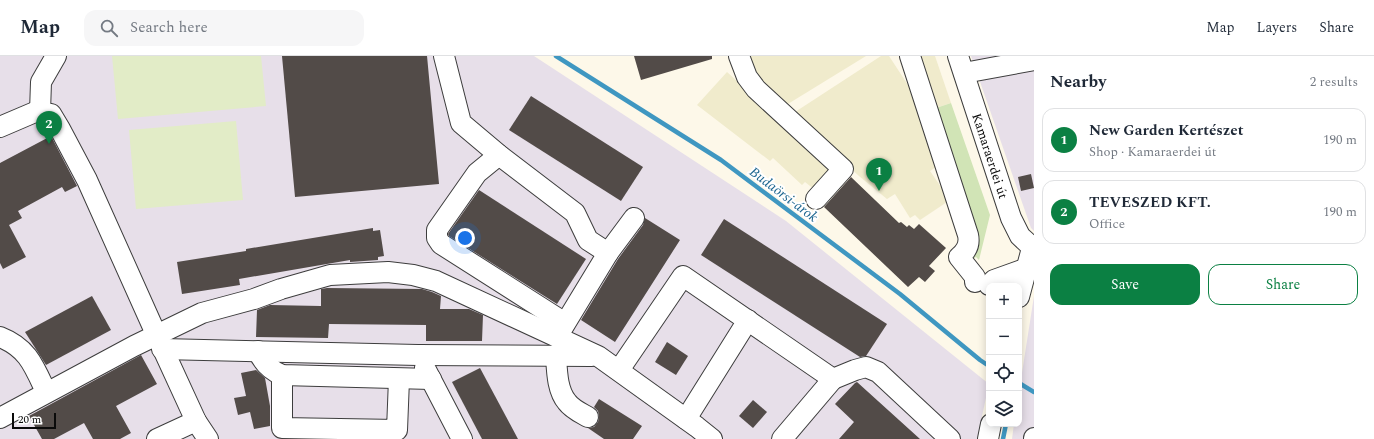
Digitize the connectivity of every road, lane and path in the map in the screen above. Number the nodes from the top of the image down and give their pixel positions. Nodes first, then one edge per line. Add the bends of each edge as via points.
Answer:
1 (56, 56) edge
2 (444, 56) edge
3 (739, 56) edge
4 (910, 56) edge
5 (1034, 60) edge
6 (993, 62) edge
7 (961, 65) edge
8 (40, 112) junction
9 (0, 127) edge
10 (499, 156) junction
11 (816, 199) dead end
12 (634, 218) dead end
13 (1033, 249) edge
14 (608, 253) junction
15 (1025, 269) junction
16 (1022, 283) edge
17 (982, 284) edge
18 (748, 320) junction
19 (0, 336) edge
20 (559, 338) junction
21 (159, 341) junction
22 (258, 351) junction
23 (418, 355) junction
24 (619, 370) junction
25 (282, 375) junction
26 (399, 379) junction
27 (431, 379) junction
28 (833, 380) junction
29 (46, 392) junction
30 (588, 417) dead end
31 (0, 418) edge
32 (196, 421) junction
33 (990, 427) edge
34 (695, 431) edge
35 (157, 439) edge
36 (208, 439) edge
37 (462, 439) edge
38 (782, 439) edge
39 (950, 439) edge
40 (988, 439) edge

1 - 8 street via 41,82
2 - 10 street via 461,123
3 - 11 street via 747,77 756,89 843,169
4 - 17 street via 968,235 969,246 960,257
5 - 6 street
6 - 7 street
7 - 13 street, Kamaraerdei út via 1014,224 1020,236
8 - 9 street via 28,114
8 - 21 street via 51,114 84,174
10 - 14 street via 576,213 588,240
10 - 20 street via 477,173 437,230 437,238 441,244
12 - 14 street
13 - 15 street
14 - 20 street
15 - 16 street
15 - 17 street
18 - 24 street via 683,276
18 - 28 street
18 - 34 street
19 - 29 street via 20,347 28,356
20 - 21 street via 436,281 388,272 330,275 281,289 202,313
20 - 23 street
20 - 24 street via 598,356
20 - 30 street via 559,383 564,398
21 - 22 street
21 - 29 street
21 - 32 street
22 - 23 street
22 - 25 street via 273,372
23 - 27 street
24 - 34 street
25 - 26 street
25 - 26 street via 282,428 397,430
26 - 27 street
27 - 37 street
28 - 38 street
28 - 39 street via 866,366 878,372
29 - 31 street
32 - 35 street
32 - 36 street
33 - 40 street

